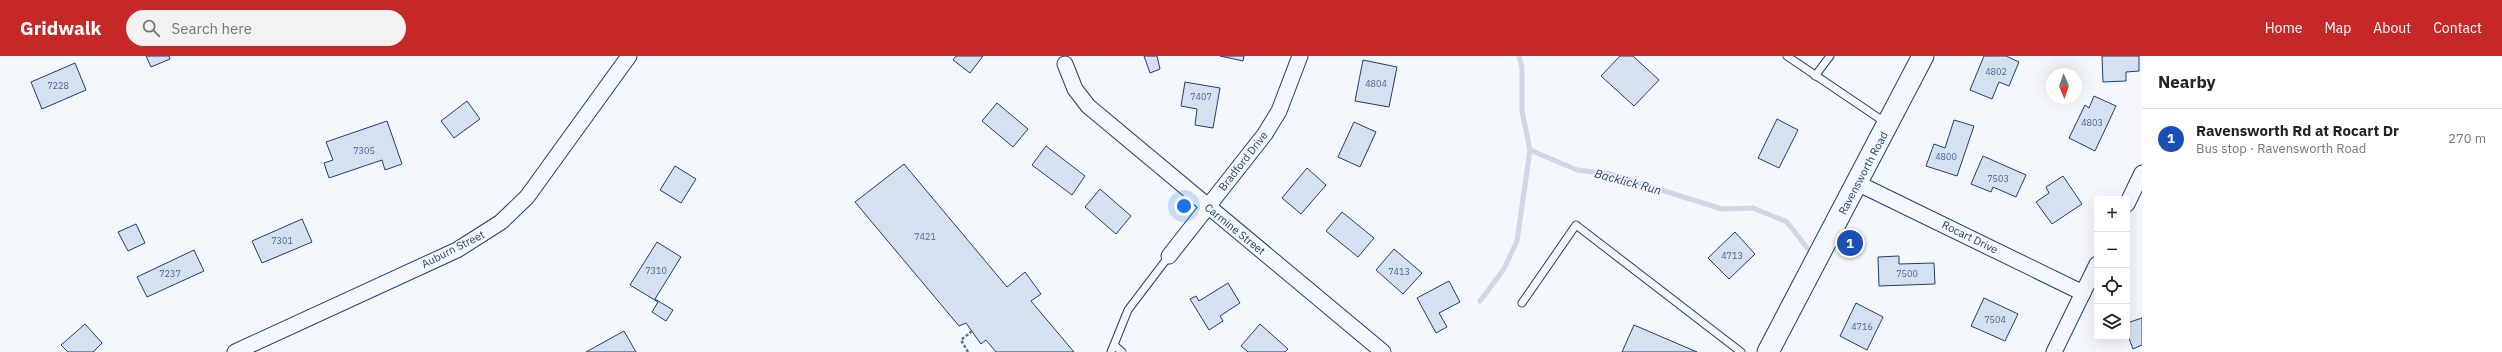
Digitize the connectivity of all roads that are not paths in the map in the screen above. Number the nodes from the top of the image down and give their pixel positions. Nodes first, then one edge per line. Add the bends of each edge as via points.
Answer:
1 (629, 56) edge
2 (1300, 56) edge
3 (1787, 56) edge
4 (1830, 56) edge
5 (1923, 56) edge
6 (1065, 64) dead end
7 (1815, 76) junction
8 (1888, 125) junction
9 (2142, 173) edge
10 (1857, 182) junction
11 (2132, 202) edge
12 (1207, 206) junction
13 (1169, 256) joint
14 (2095, 268) edge
15 (2083, 293) junction
16 (1522, 304) dead end
17 (1113, 348) edge
18 (235, 352) edge
19 (1122, 352) edge
20 (1383, 352) edge
21 (1741, 352) edge
22 (1768, 352) edge
23 (2054, 352) edge

1 - 18 street, Auburn Street via 527,197 501,222 458,250
2 - 12 street, Bradford Drive via 1279,111 1265,134
3 - 7 lane
4 - 7 lane
5 - 8 main road, Ravensworth Road
6 - 12 street, Carmine Street via 1075,89 1088,106
7 - 8 lane
8 - 10 main road, Ravensworth Road
9 - 11 street
10 - 15 street, Rocart Drive
10 - 22 main road, Ravensworth Road
12 - 13 street, Bradford Drive
12 - 20 street, Carmine Street
13 - 17 lane via 1128,310
14 - 15 street
15 - 23 street
16 - 21 lane via 1576,225
17 - 19 lane

